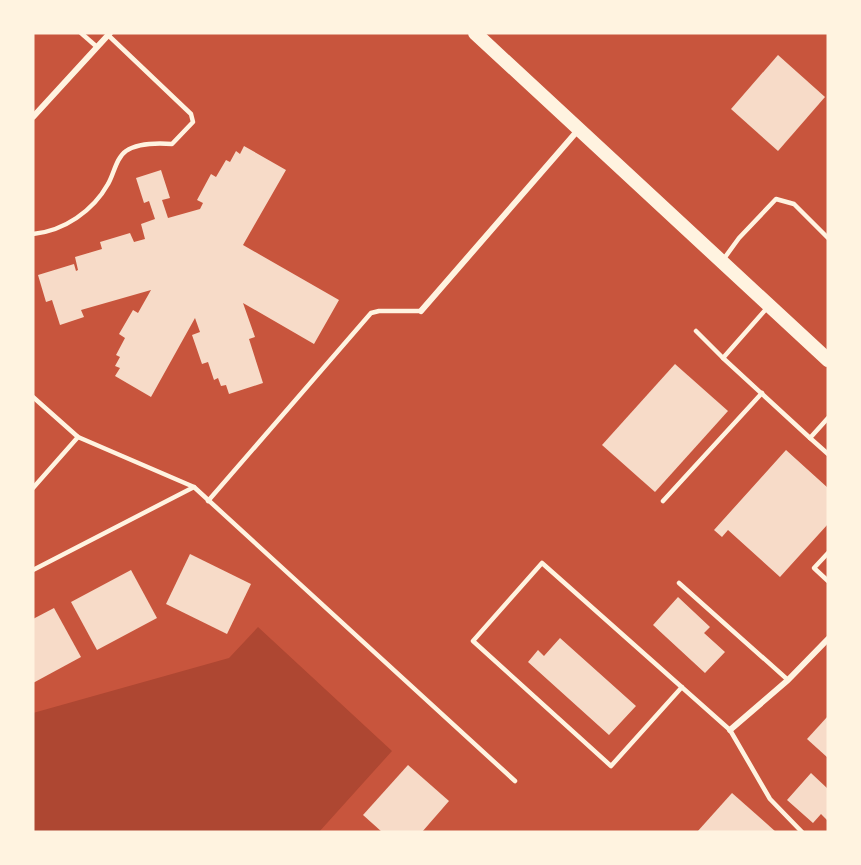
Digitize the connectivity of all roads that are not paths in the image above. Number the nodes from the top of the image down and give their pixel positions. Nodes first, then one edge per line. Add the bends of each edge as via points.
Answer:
1 (81, 33) edge
2 (475, 33) edge
3 (109, 34) edge
4 (97, 47) junction
5 (33, 117) edge
6 (579, 129) junction
7 (33, 234) edge
8 (828, 238) edge
9 (721, 262) junction
10 (769, 306) junction
11 (422, 311) joint
12 (696, 331) dead end
13 (723, 358) junction
14 (828, 360) edge
15 (762, 393) junction
16 (33, 397) edge
17 (828, 418) edge
18 (78, 437) junction
19 (810, 438) junction
20 (828, 454) edge
21 (194, 487) junction
22 (33, 488) edge
23 (208, 501) junction
24 (663, 501) dead end
25 (828, 553) edge
26 (33, 570) edge
27 (828, 581) edge
28 (679, 582) dead end
29 (828, 639) edge
30 (788, 680) junction
31 (682, 687) junction
32 (730, 730) junction
33 (515, 781) dead end
34 (802, 832) edge

1 - 4 lane
2 - 6 highway
3 - 4 street
3 - 7 lane via 191,114 193,122 172,144 158,142 126,151 90,209 66,224
4 - 5 street
6 - 9 highway
6 - 11 street
8 - 9 lane via 794,204 776,199
9 - 10 highway
10 - 13 lane
10 - 14 highway
11 - 23 lane via 371,314
12 - 13 lane
13 - 15 lane
15 - 19 lane
15 - 24 lane
16 - 18 lane
17 - 19 lane
18 - 21 lane
18 - 22 lane
19 - 20 lane
21 - 23 lane
21 - 26 lane
23 - 33 lane
25 - 27 lane via 814,568
28 - 30 lane
29 - 30 street
30 - 32 street
31 - 31 lane via 542,563 473,641 611,766
31 - 32 lane
32 - 34 lane via 770,799

